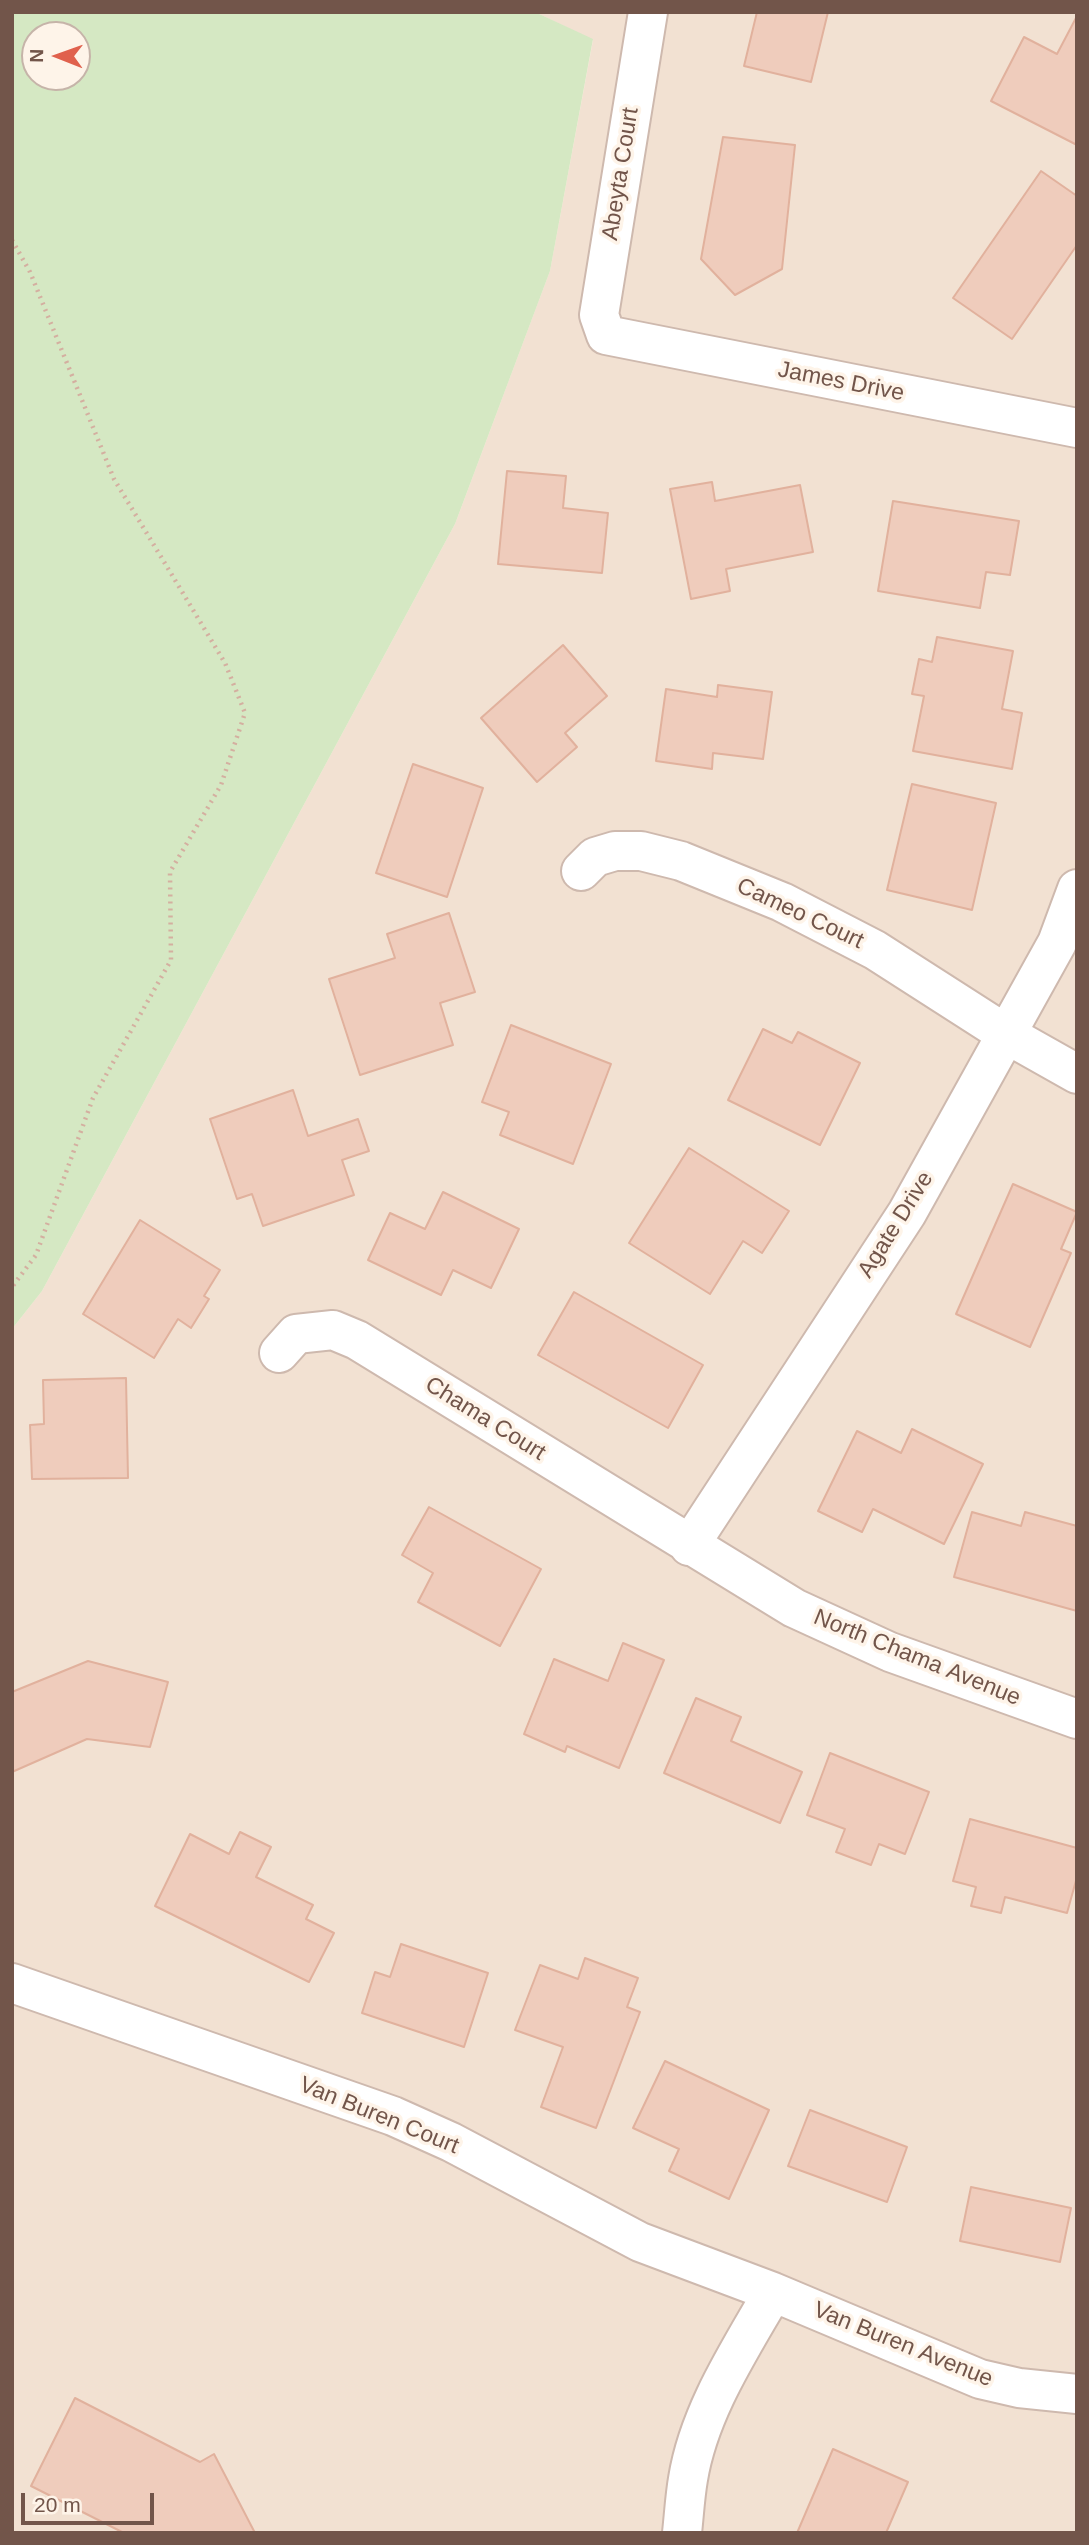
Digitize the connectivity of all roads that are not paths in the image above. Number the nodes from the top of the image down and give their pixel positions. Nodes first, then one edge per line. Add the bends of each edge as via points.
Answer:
1 (648, 12) edge
2 (606, 335) joint
3 (1077, 428) edge
4 (581, 871) dead end
5 (1077, 889) edge
6 (1006, 1034) junction
7 (1077, 1074) edge
8 (279, 1353) dead end
9 (689, 1546) junction
10 (1077, 1719) edge
11 (12, 1983) edge
12 (774, 2292) junction
13 (1077, 2394) edge
14 (682, 2533) edge

1 - 2 street, Abeyta Court via 598,315
2 - 3 street, James Drive
4 - 6 street, Cameo Court via 595,857 615,851 641,851 681,861 782,902 875,950
5 - 6 street, Agate Drive via 1057,943
6 - 7 street, Cameo Court
6 - 9 street, Agate Drive via 907,1213
8 - 9 street, Chama Court via 296,1334 333,1330 357,1340
9 - 10 street, North Chama Avenue via 794,1608 890,1652
11 - 12 street, Van Buren Court via 393,2116 640,2242
12 - 13 street, Van Buren Avenue via 980,2379
12 - 14 street via 721,2384 700,2435 688,2477

